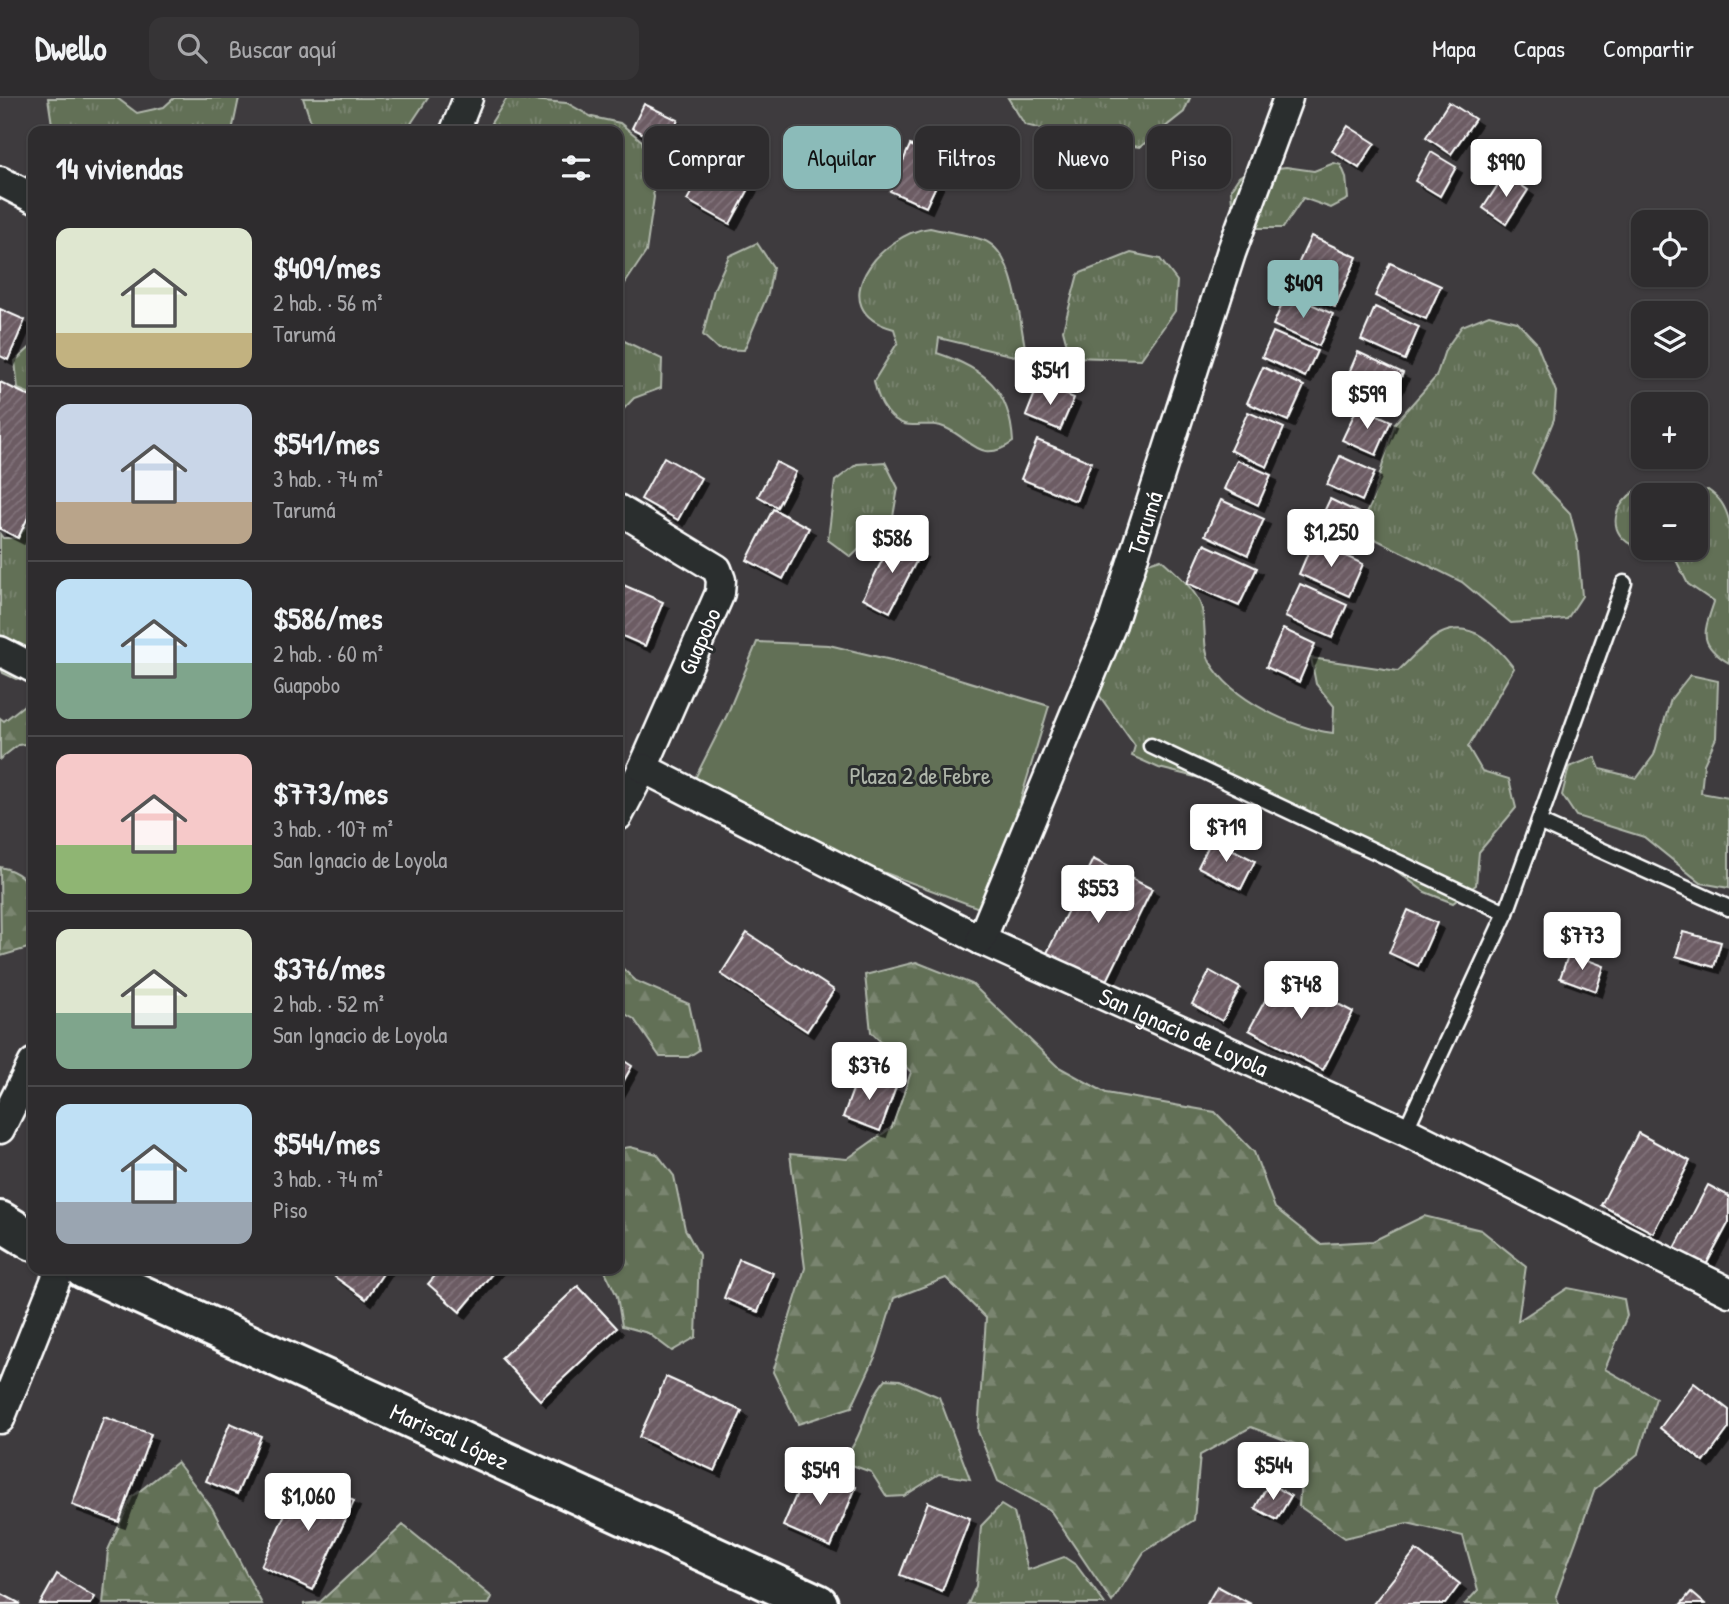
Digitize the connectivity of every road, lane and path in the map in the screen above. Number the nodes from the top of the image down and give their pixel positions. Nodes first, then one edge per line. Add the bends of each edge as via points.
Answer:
1 (468, 98) edge
2 (1288, 98) edge
3 (457, 126) edge
4 (0, 181) edge
5 (28, 195) edge
6 (623, 512) edge
7 (1624, 583) dead end
8 (0, 651) edge
9 (28, 665) edge
10 (1151, 747) dead end
11 (643, 768) junction
12 (623, 806) edge
13 (1541, 823) junction
14 (1729, 908) edge
15 (1506, 913) junction
16 (981, 940) junction
17 (28, 1073) edge
18 (0, 1129) edge
19 (1405, 1131) junction
20 (0, 1221) edge
21 (28, 1238) edge
22 (58, 1274) edge
23 (95, 1274) edge
24 (1729, 1292) edge
25 (0, 1419) edge
26 (818, 1604) edge

1 - 3 street
2 - 16 street, Tarumá via 1231,253 1112,625
4 - 5 street
6 - 11 street, Guapobo via 717,569 721,580 720,593
7 - 13 lane
8 - 9 street
10 - 15 lane
11 - 12 street, Guapobo
11 - 16 street, San Ignacio de Loyola
13 - 14 lane
13 - 15 lane
15 - 19 lane
16 - 19 street, San Ignacio de Loyola
17 - 18 street
19 - 24 street, San Ignacio de Loyola
20 - 21 street
22 - 25 street
23 - 26 street, Mariscal López

